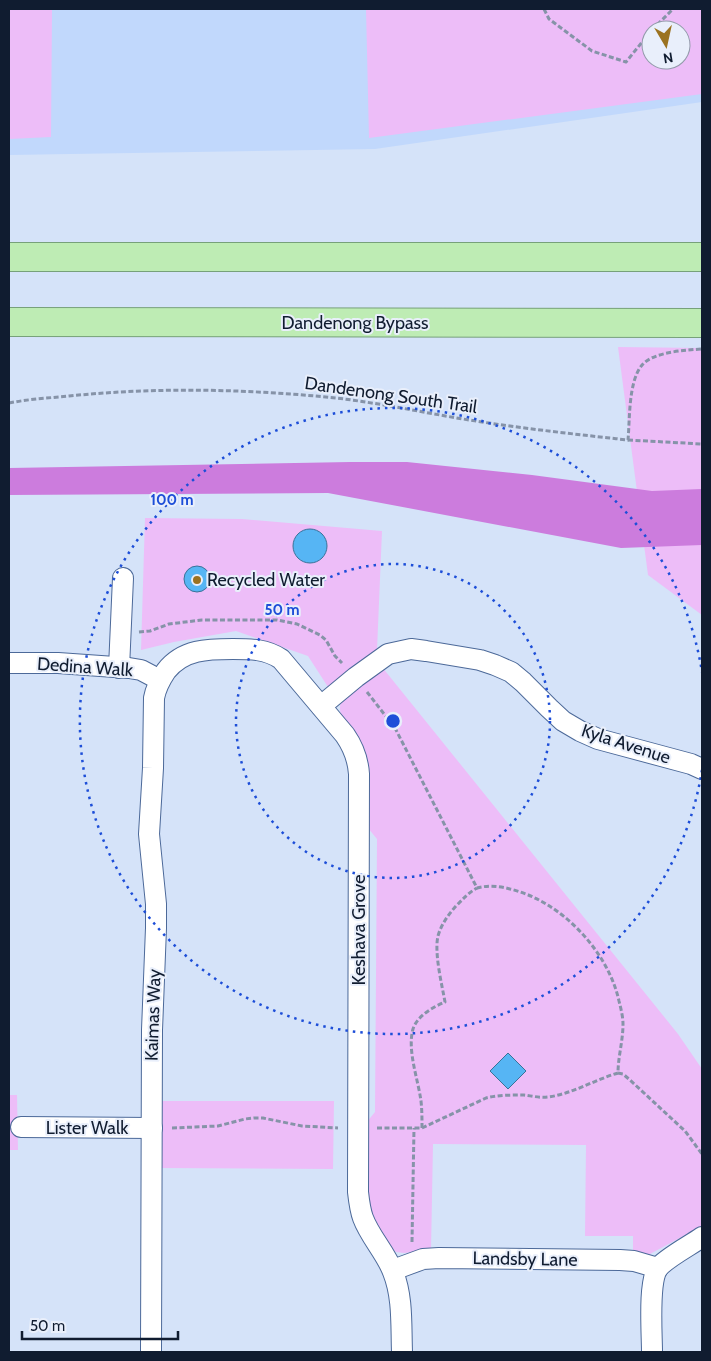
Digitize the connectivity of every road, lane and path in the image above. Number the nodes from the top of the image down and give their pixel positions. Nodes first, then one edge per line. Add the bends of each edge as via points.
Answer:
1 (544, 9) edge
2 (673, 9) edge
3 (662, 20) edge
4 (641, 44) edge
5 (9, 256) edge
6 (702, 258) edge
7 (9, 322) edge
8 (702, 323) edge
9 (702, 349) edge
10 (9, 403) edge
11 (628, 440) junction
12 (702, 444) edge
13 (123, 578) dead end
14 (120, 633) junction
15 (9, 663) edge
16 (119, 668) junction
17 (356, 678) junction
18 (160, 680) junction
19 (321, 706) junction
20 (702, 768) edge
21 (476, 888) junction
22 (618, 1073) junction
23 (21, 1127) dead end
24 (152, 1128) junction
25 (358, 1128) junction
26 (414, 1128) junction
27 (422, 1128) junction
28 (702, 1154) edge
29 (702, 1237) edge
30 (414, 1262) junction
31 (658, 1268) junction
32 (393, 1270) junction
33 (151, 1352) edge
34 (402, 1352) edge
35 (652, 1352) edge

1 - 4 path via 549,19 592,51 626,62
2 - 3 path
5 - 6 highway
7 - 8 highway, Dandenong Bypass
9 - 11 path via 656,356 643,364 634,378
10 - 11 path, Dandenong South Trail via 89,394 219,390 338,398 496,424
11 - 12 path, Dandenong South Trail
13 - 14 street
14 - 16 street
14 - 17 path via 150,631 169,624 202,620 277,620 297,624 320,635
15 - 16 street, Dedina Walk
16 - 18 street, Dedina Walk via 141,670
17 - 19 street, Kyla Avenue
17 - 20 street, Kyla Avenue via 388,654 411,649 480,660 511,672 563,721 580,731
17 - 21 path via 395,728
18 - 19 street, Keshava Grove via 178,659 196,651 261,650 281,659
18 - 24 street, Kaimas Way via 153,714 149,818 156,928
19 - 25 street, Keshava Grove via 353,746 359,774
21 - 22 path via 502,887 524,892 545,902 591,944 601,958 619,999 623,1022
21 - 27 path via 449,914 438,938 445,1002 432,1007 414,1027 412,1057 422,1104
22 - 27 path via 548,1097 486,1098
22 - 28 path via 630,1080 685,1131
23 - 24 street, Lister Walk
24 - 25 path via 218,1126 263,1118 302,1126
24 - 33 street, Kaimas Way
25 - 26 path
25 - 32 street, Keshava Grove via 360,1206 368,1229
26 - 27 path
26 - 30 path via 411,1252
29 - 31 street
30 - 31 street, Landsby Lane via 439,1258 620,1260
30 - 32 street, Landsby Lane
31 - 35 street via 652,1293
32 - 34 street, Keshava Grove via 401,1312

